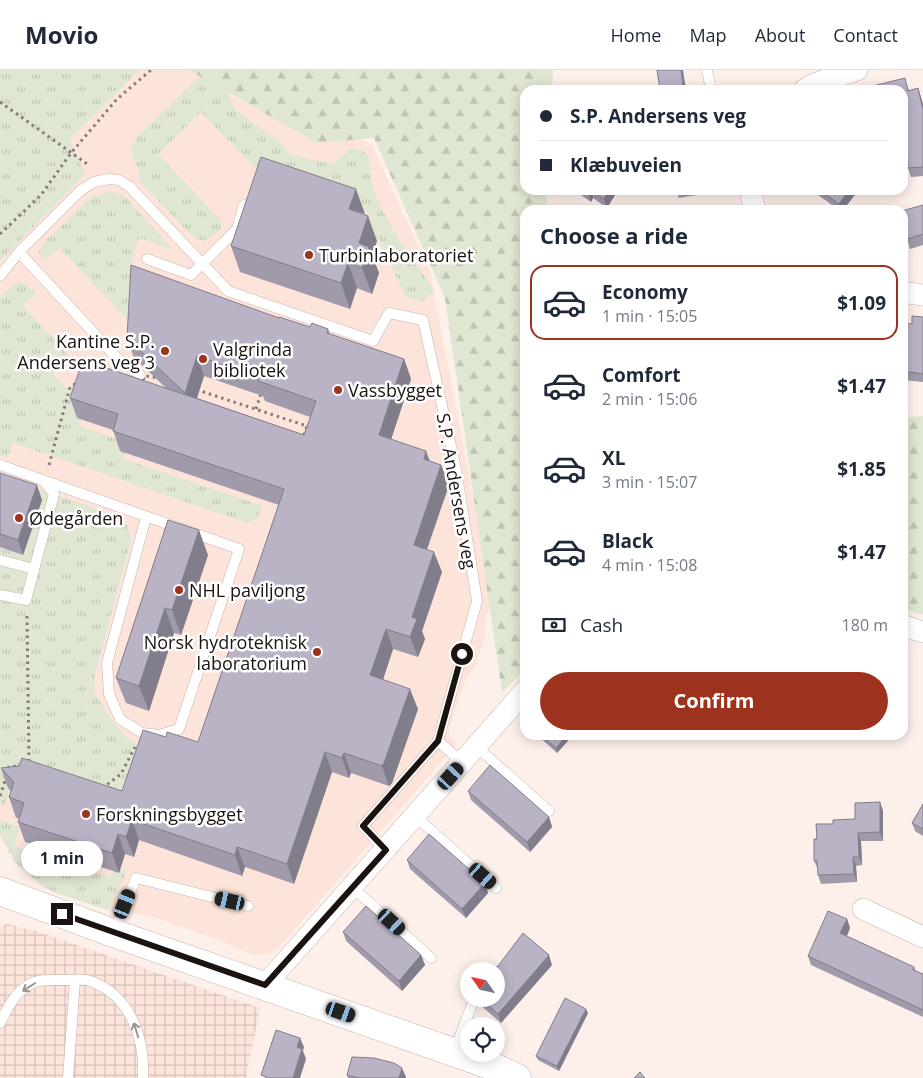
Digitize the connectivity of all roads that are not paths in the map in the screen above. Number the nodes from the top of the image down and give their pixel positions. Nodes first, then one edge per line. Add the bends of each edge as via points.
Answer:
1 (707, 70) edge
2 (857, 70) edge
3 (710, 85) edge
4 (815, 85) edge
5 (244, 205) edge
6 (19, 252) junction
7 (148, 259) dead end
8 (202, 264) junction
9 (0, 276) edge
10 (908, 293) edge
11 (923, 295) edge
12 (140, 375) edge
13 (0, 465) edge
14 (44, 481) junction
15 (146, 517) junction
16 (0, 560) edge
17 (34, 568) junction
18 (0, 595) edge
19 (908, 627) edge
20 (923, 632) edge
21 (520, 697) edge
22 (438, 741) junction
23 (470, 755) junction
24 (549, 811) dead end
25 (415, 816) junction
26 (386, 850) junction
27 (352, 887) junction
28 (496, 888) dead end
29 (0, 892) edge
30 (248, 906) dead end
31 (863, 909) dead end
32 (113, 933) junction
33 (923, 937) edge
34 (431, 958) dead end
35 (75, 980) junction
36 (265, 985) junction
37 (471, 1008) edge
38 (0, 1023) edge
39 (454, 1052) junction
40 (486, 1071) edge
41 (68, 1078) edge
42 (143, 1078) edge
43 (517, 1078) edge

1 - 3 lane
2 - 4 street
5 - 8 lane via 237,228
6 - 8 lane, S.P. Andersens veg via 81,190 94,182 119,180 130,187
6 - 9 lane
6 - 12 lane via 116,357
7 - 8 lane via 191,274
8 - 22 lane, S.P. Andersens veg via 228,291 373,341 389,313 423,320 456,469 477,601
10 - 11 street
13 - 14 lane
14 - 15 lane
14 - 17 lane via 54,494
15 - 15 lane via 107,663 109,694 120,719 142,733 159,735 179,730 239,550
16 - 17 lane
17 - 18 lane via 26,600
19 - 20 street
21 - 23 street
22 - 23 lane
22 - 26 lane via 363,826
23 - 24 lane
23 - 25 street
25 - 26 street
25 - 28 lane
26 - 27 street
27 - 34 lane
27 - 36 street
29 - 32 street
30 - 32 lane via 136,878
31 - 33 street
32 - 36 street
35 -> 38 lane via 45,980 30,984 7,1008
35 - 41 lane
42 -> 35 lane via 138,1035 131,1014 120,999 102,986 88,980
36 - 39 street
37 - 39 lane
39 - 40 street
40 - 43 street

